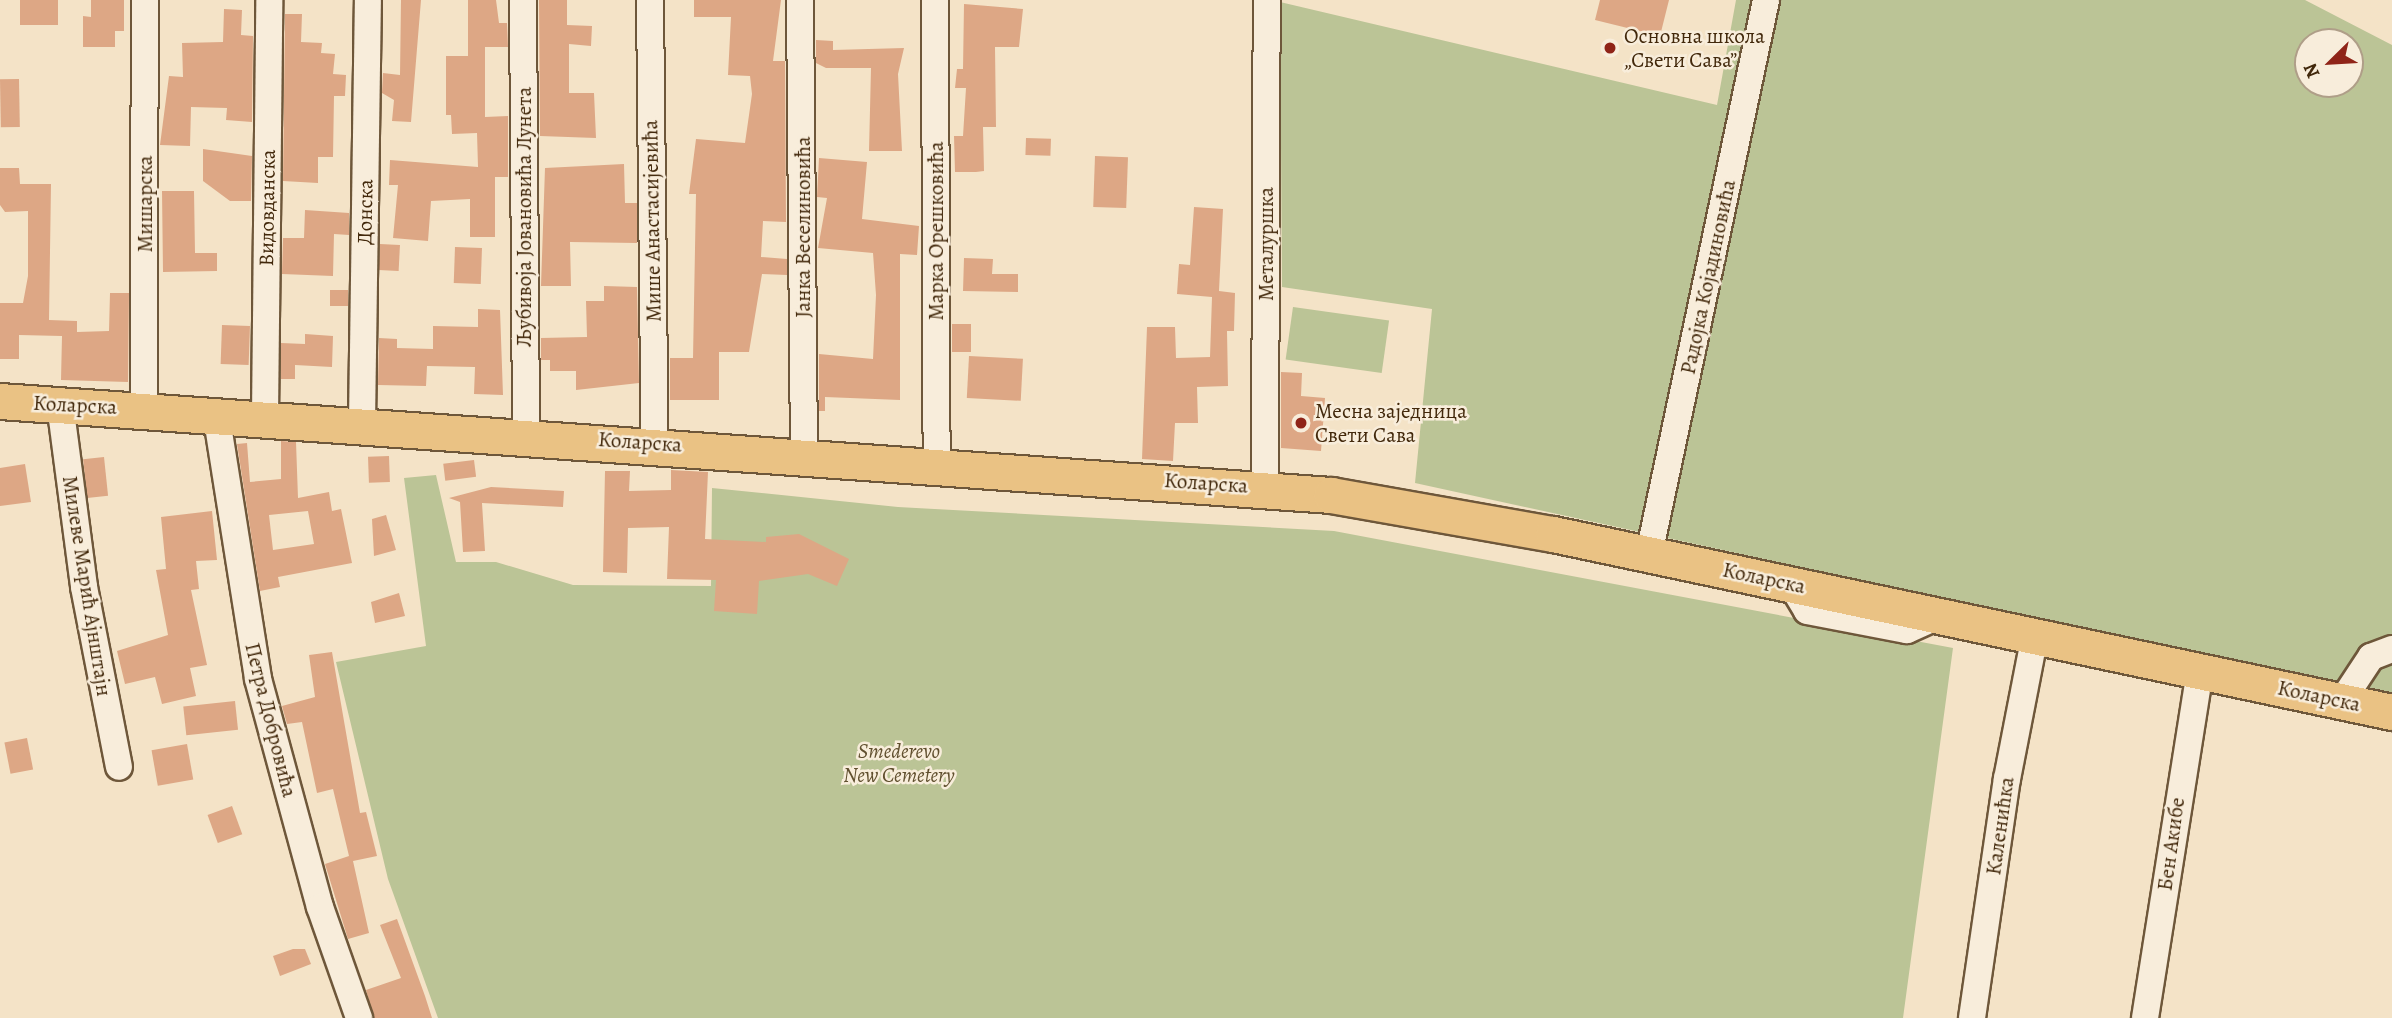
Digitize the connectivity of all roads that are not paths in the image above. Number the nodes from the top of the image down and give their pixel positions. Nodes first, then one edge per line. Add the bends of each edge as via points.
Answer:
1 (145, 0) edge
2 (269, 0) edge
3 (368, 0) edge
4 (523, 0) edge
5 (650, 0) edge
6 (800, 0) edge
7 (935, 0) edge
8 (1267, 0) edge
9 (1766, 0) edge
10 (0, 401) edge
11 (60, 404) junction
12 (144, 409) junction
13 (216, 413) junction
14 (265, 416) junction
15 (362, 424) junction
16 (526, 434) junction
17 (655, 443) junction
18 (804, 453) junction
19 (937, 462) junction
20 (1265, 487) junction
21 (1649, 554) junction
22 (2035, 635) junction
23 (2392, 649) edge
24 (2200, 670) junction
25 (2342, 701) junction
26 (2392, 712) edge
27 (119, 768) dead end
28 (359, 1018) edge
29 (1972, 1018) edge
30 (2145, 1018) edge

1 - 12 street, Мишарска
2 - 14 street, Видовданска
3 - 15 street, Донска
4 - 16 street, Љубивоја Јовановића Лунета
5 - 17 street, Мише Анастасијевића
6 - 18 street, Јанка Веселиновића
7 - 19 street, Марка Орешковића
8 - 20 street, Металуршка
9 - 21 street, Радојка Којадиновића
10 - 11 main road, Коларска
11 - 12 main road, Коларска
11 - 27 street, Милеве Марић Ајнштајн via 84,587
12 - 13 main road, Коларска
13 - 14 main road, Коларска
13 - 28 street, Петра Добровића via 258,679 320,907
14 - 15 main road, Коларска
15 - 16 main road, Коларска
16 - 17 main road, Коларска
17 - 18 main road, Коларска
18 - 19 main road, Коларска
19 - 20 main road, Коларска
20 - 21 main road, Коларска via 1445,512
21 - 22 main road, Коларска
22 - 24 main road, Коларска
22 - 29 street, Каленићка via 2007,779
23 - 25 street via 2371,657
24 - 25 main road, Коларска
24 - 30 street, Бен Акибе
25 - 26 main road, Коларска

